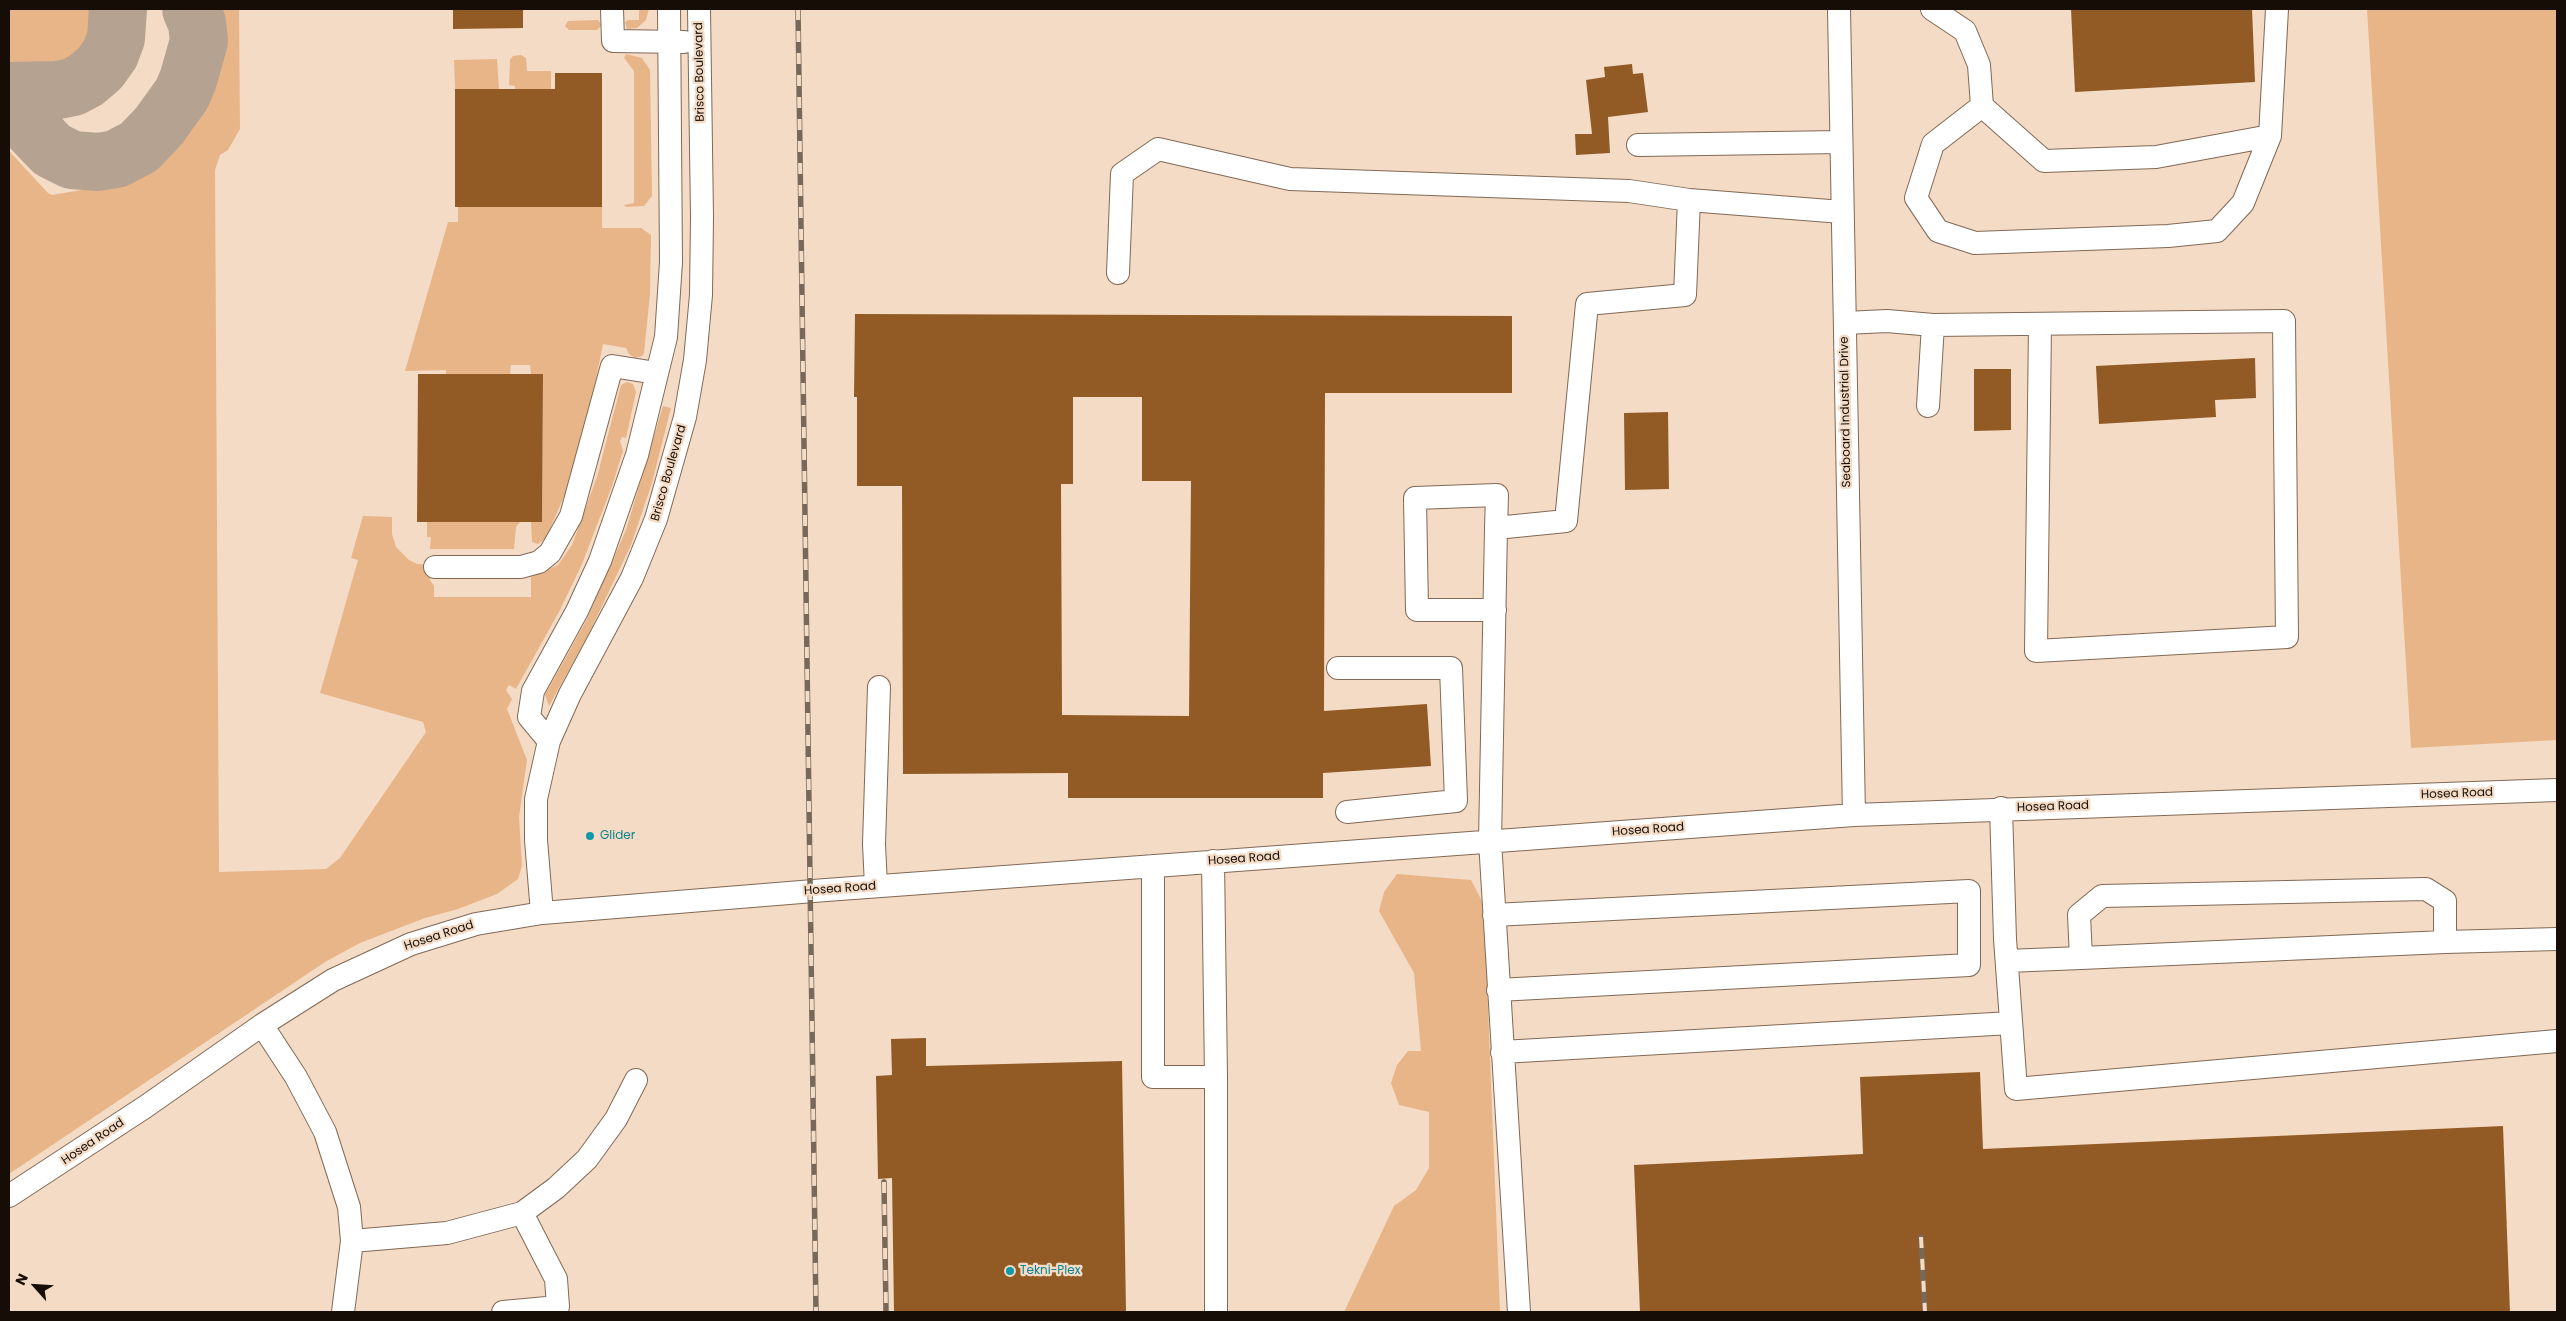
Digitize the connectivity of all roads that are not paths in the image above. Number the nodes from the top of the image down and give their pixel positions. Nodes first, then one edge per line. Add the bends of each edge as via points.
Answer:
1 (612, 9) edge
2 (669, 9) edge
3 (700, 9) edge
4 (1839, 9) edge
5 (1932, 9) edge
6 (2277, 9) edge
7 (700, 41) junction
8 (669, 42) junction
9 (1982, 106) junction
10 (2270, 136) junction
11 (1841, 142) junction
12 (1638, 145) dead end
13 (1689, 200) junction
14 (1842, 212) junction
15 (1118, 273) dead end
16 (1844, 323) junction
17 (2040, 324) junction
18 (1933, 325) junction
19 (656, 373) junction
20 (1928, 406) dead end
21 (1496, 528) junction
22 (435, 567) dead end
23 (1495, 610) junction
24 (1338, 668) dead end
25 (880, 687) dead end
26 (549, 741) junction
27 (1493, 759) junction
28 (1456, 762) junction
29 (2557, 790) edge
30 (2001, 808) junction
31 (1347, 812) dead end
32 (1854, 814) junction
33 (1490, 841) junction
34 (1213, 861) junction
35 (1153, 866) junction
36 (876, 886) junction
37 (542, 913) junction
38 (1494, 915) junction
39 (2557, 939) edge
40 (2445, 942) junction
41 (2081, 958) junction
42 (2007, 961) junction
43 (1498, 990) junction
44 (2011, 1022) junction
45 (262, 1025) junction
46 (2557, 1040) edge
47 (1502, 1052) junction
48 (1216, 1077) junction
49 (636, 1080) dead end
50 (9, 1196) edge
51 (522, 1213) junction
52 (352, 1240) junction
53 (343, 1312) edge
54 (503, 1312) edge
55 (1216, 1312) edge
56 (1519, 1312) edge

1 - 8 street via 612,41
2 - 8 street
3 - 7 street, Brisco Boulevard
4 - 11 street, Seaboard Industrial Drive
5 - 9 street via 1965,31 1979,65
6 - 10 street
7 - 8 street
7 - 26 street, Brisco Boulevard via 701,295 695,360 685,417 656,519 632,578 570,694
8 - 19 street via 671,262 666,337
9 - 10 street via 2044,160 2156,157
9 - 10 street via 1933,144 1916,198 1938,231 1975,243 2168,236 2217,231 2243,203
11 - 12 street
11 - 14 street, Seaboard Industrial Drive
13 - 14 street
13 - 15 street via 1629,191 1290,179 1158,149 1122,174
13 - 21 street via 1685,295 1587,304 1566,521
14 - 16 street, Seaboard Industrial Drive
16 - 18 street via 1886,321
16 - 32 street, Seaboard Industrial Drive
17 - 17 street via 2284,321 2287,637 2036,651
17 - 18 street
18 - 20 street
19 - 22 street via 612,366 571,516 550,554 539,562 521,567
19 - 26 street via 638,455 600,561 533,691 529,717
21 - 23 street
21 - 23 street via 1497,495 1416,498 1417,610
23 - 27 street
24 - 28 street via 1451,668
25 - 36 street via 874,844
26 - 37 street, Brisco Boulevard via 536,799
27 - 28 street
27 - 33 street
28 - 31 street via 1456,801
29 - 30 street, Hosea Road
30 - 32 street, Hosea Road
30 - 42 street
32 - 33 street, Hosea Road
33 - 34 street, Hosea Road
33 - 38 street
34 - 35 street, Hosea Road
34 - 48 street
35 - 36 street, Hosea Road
35 - 48 street via 1153,1077
36 - 37 street, Hosea Road
37 - 45 street, Hosea Road via 476,924 410,944 333,980
38 - 43 street
38 - 43 street via 1969,891 1969,965
39 - 40 street
40 - 41 street
40 - 41 street via 2445,901 2426,889 2102,896 2079,916
41 - 42 street
42 - 44 street
43 - 47 street
44 - 46 street via 2016,1089
44 - 47 street
45 - 50 street, Hosea Road
45 - 52 street via 326,1132 349,1207
47 - 56 street
48 - 55 street
49 - 51 street via 616,1119 587,1160
51 - 52 street via 447,1233
51 - 54 street via 556,1279 558,1306
52 - 53 street

